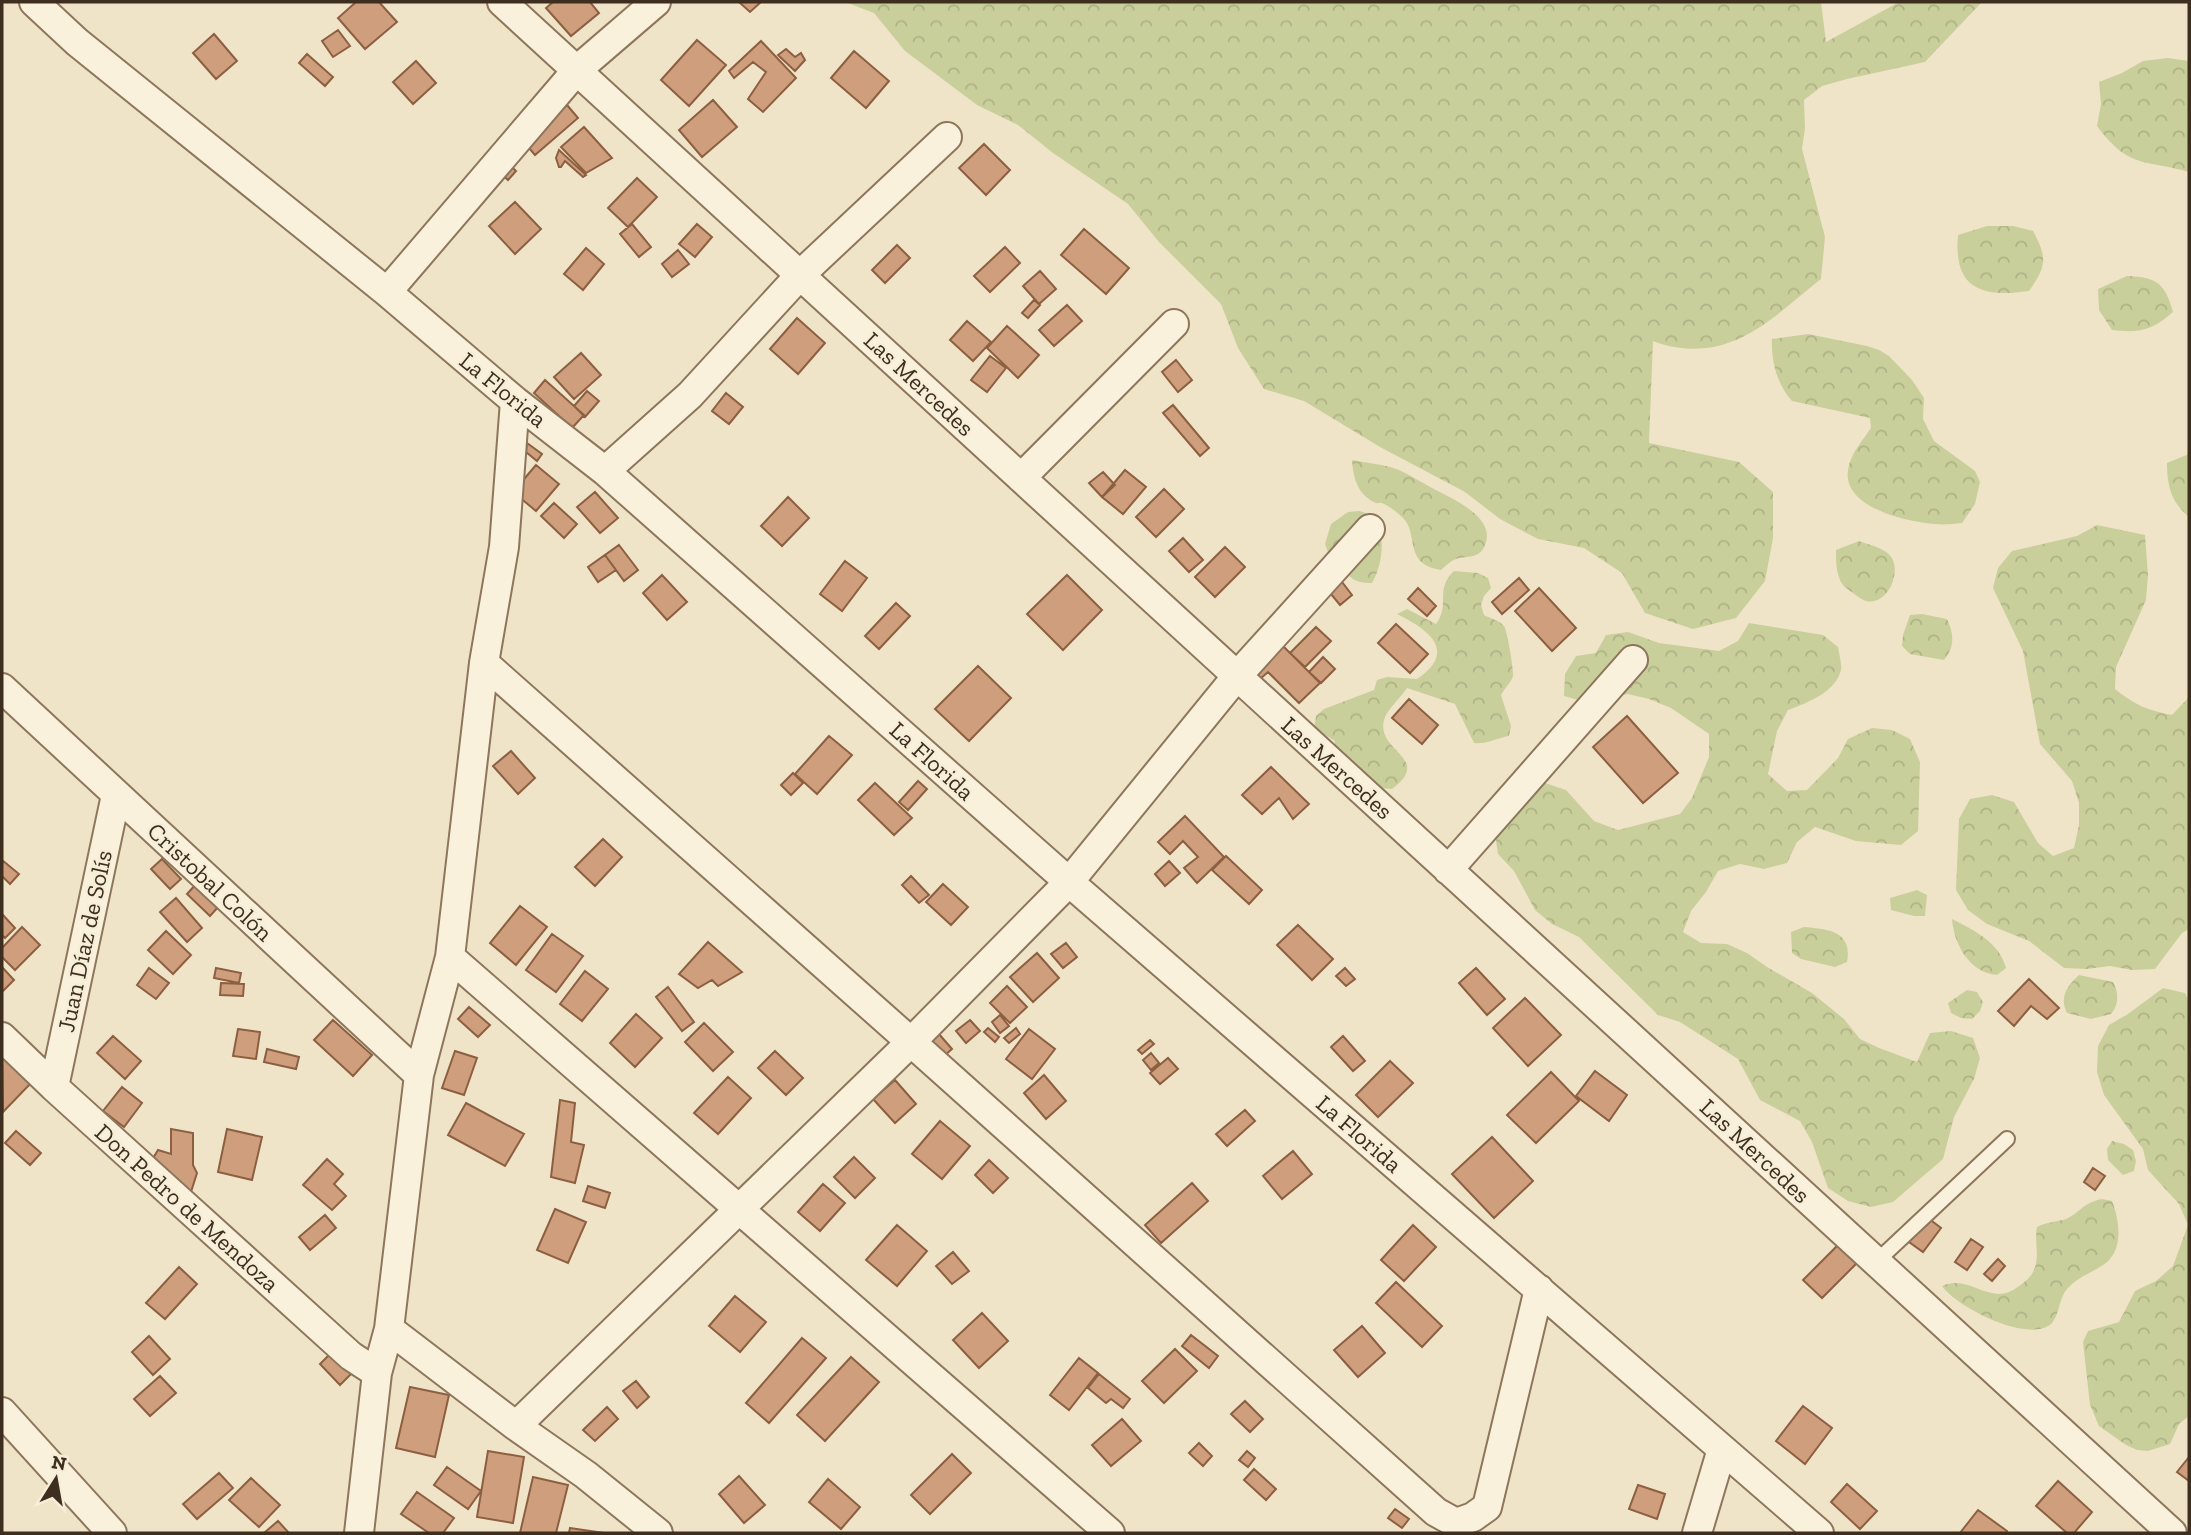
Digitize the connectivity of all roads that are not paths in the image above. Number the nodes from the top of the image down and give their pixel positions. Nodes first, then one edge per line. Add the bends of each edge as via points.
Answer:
1 (34, 2) edge
2 (502, 2) edge
3 (656, 2) edge
4 (577, 70) junction
5 (947, 137) dead end
6 (801, 274) junction
7 (387, 292) junction
8 (1174, 324) dead end
9 (515, 401) junction
10 (605, 471) junction
11 (1021, 478) junction
12 (1370, 529) dead end
13 (1633, 660) dead end
14 (484, 663) junction
15 (1237, 676) junction
16 (2, 688) edge
17 (116, 795) junction
18 (1448, 870) junction
19 (1069, 882) junction
20 (450, 957) junction
21 (2, 1037) edge
22 (911, 1042) junction
23 (419, 1075) junction
24 (54, 1087) junction
25 (2007, 1139) dead end
26 (738, 1208) junction
27 (1876, 1262) junction
28 (1539, 1289) junction
29 (389, 1329) junction
30 (377, 1373) junction
31 (3, 1416) edge
32 (516, 1426) junction
33 (1722, 1449) junction
34 (112, 1533) edge
35 (359, 1533) edge
36 (658, 1533) edge
37 (1110, 1533) edge
38 (1697, 1533) edge
39 (1819, 1533) edge
40 (2172, 1533) edge

1 - 7 street, La Florida via 77,43
2 - 4 street, Las Mercedes
3 - 4 street
4 - 6 street, Las Mercedes
4 - 7 street
5 - 6 street
6 - 10 street via 690,395
6 - 11 street, Las Mercedes
7 - 9 street, La Florida
8 - 11 street
9 - 10 street, La Florida
9 - 14 street via 505,547
10 - 19 street, La Florida
11 - 15 street, Las Mercedes
12 - 15 street
13 - 18 street
14 - 20 street
14 - 22 street
15 - 18 street, Las Mercedes
15 - 19 street
16 - 17 street, Cristobal Colón
17 - 23 street, Cristobal Colón
17 - 24 street, Juan Díaz de Solís
18 - 27 street, Las Mercedes
19 - 22 street
19 - 28 street, La Florida
20 - 23 street
20 - 26 street
21 - 24 street, Don Pedro de Mendoza
22 - 26 street
22 - 28 street via 1436,1512 1456,1523 1487,1507
23 - 29 street
24 - 30 street, Don Pedro de Mendoza via 351,1356
25 - 27 lane
26 - 32 street
26 - 37 street
27 - 40 street, Las Mercedes
28 - 33 street, La Florida
29 - 30 street
29 - 32 street
30 - 35 street
31 - 34 street
32 - 36 street
33 - 38 street
33 - 39 street, La Florida

